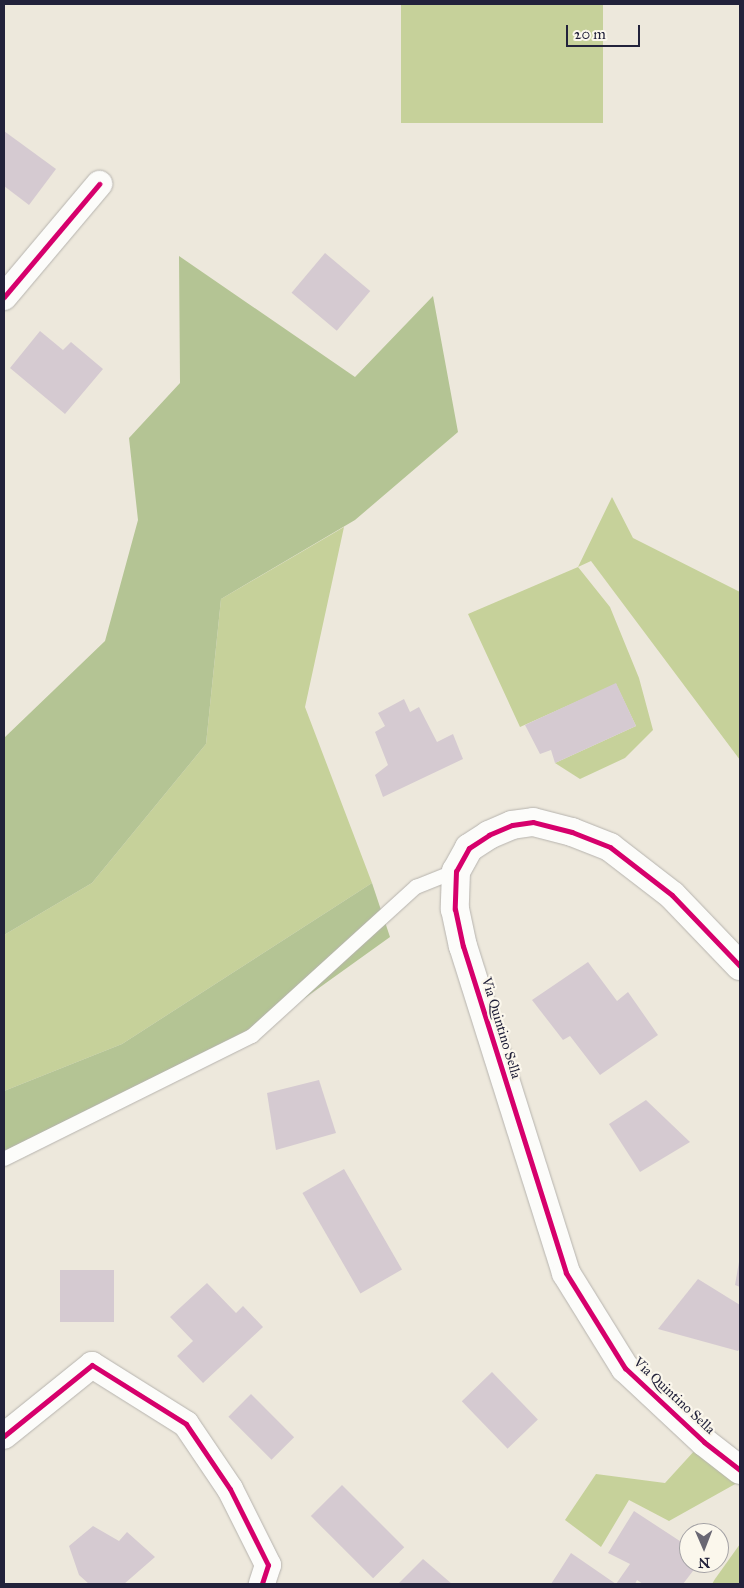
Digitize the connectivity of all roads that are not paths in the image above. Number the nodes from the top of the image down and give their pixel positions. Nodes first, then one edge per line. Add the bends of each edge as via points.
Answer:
1 (99, 184) dead end
2 (4, 297) edge
3 (456, 871) junction
4 (740, 966) edge
5 (4, 1159) edge
6 (4, 1436) edge
7 (740, 1470) edge
8 (262, 1584) edge

1 - 2 street
3 - 4 street, Via Quintino Sella via 469,848 512,826 533,822 572,832 610,847 672,895
3 - 5 lane via 416,887 252,1036
3 - 7 street, Via Quintino Sella via 455,909 463,946 566,1273 625,1368 704,1442
6 - 8 street via 92,1365 186,1424 230,1489 268,1565

